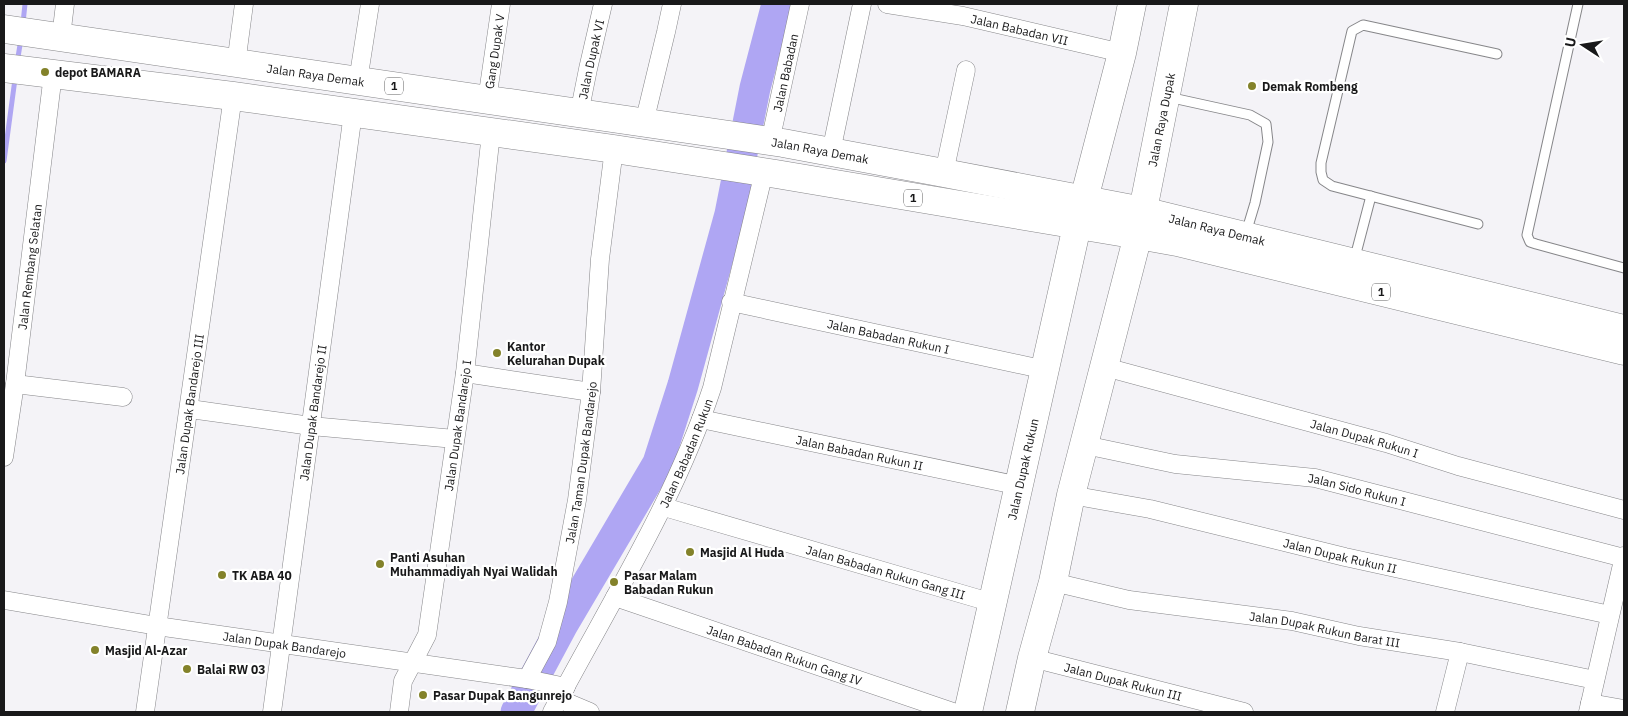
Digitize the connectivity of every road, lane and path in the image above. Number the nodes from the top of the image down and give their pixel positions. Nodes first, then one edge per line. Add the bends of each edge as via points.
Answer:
1 (65, 4) edge
2 (244, 4) edge
3 (370, 4) edge
4 (501, 4) edge
5 (603, 4) edge
6 (672, 4) edge
7 (800, 4) edge
8 (862, 4) edge
9 (887, 4) edge
10 (1132, 4) edge
11 (1184, 4) edge
12 (1578, 4) edge
13 (5, 29) edge
14 (54, 36) junction
15 (1122, 54) junction
16 (1497, 54) dead end
17 (236, 64) junction
18 (4, 68) edge
19 (966, 70) dead end
20 (48, 74) junction
21 (358, 81) junction
22 (233, 96) junction
23 (1166, 97) junction
24 (487, 100) junction
25 (353, 113) junction
26 (579, 114) junction
27 (644, 123) junction
28 (491, 133) junction
29 (754, 139) junction
30 (614, 149) junction
31 (831, 152) junction
32 (748, 169) junction
33 (944, 173) junction
34 (1371, 196) junction
35 (1084, 200) junction
36 (1141, 223) junction
37 (1478, 224) dead end
38 (1077, 226) junction
39 (1245, 236) junction
40 (1354, 264) junction
41 (1624, 268) edge
42 (731, 302) junction
43 (1624, 329) edge
44 (1624, 351) edge
45 (1105, 366) junction
46 (1046, 370) junction
47 (465, 373) junction
48 (15, 384) junction
49 (591, 392) junction
50 (123, 397) dead end
51 (190, 409) junction
52 (701, 420) junction
53 (312, 426) junction
54 (455, 439) junction
55 (1085, 445) junction
56 (4, 457) edge
57 (1020, 486) junction
58 (1071, 495) junction
59 (664, 507) junction
60 (1624, 510) edge
61 (1624, 558) edge
62 (1053, 582) junction
63 (615, 597) junction
64 (4, 600) edge
65 (993, 603) junction
66 (1610, 615) junction
67 (157, 626) junction
68 (283, 644) junction
69 (1460, 652) junction
70 (1032, 658) junction
71 (414, 662) junction
72 (529, 680) junction
73 (1595, 680) junction
74 (559, 696) edge
75 (1589, 707) edge
76 (1624, 710) edge
77 (146, 712) edge
78 (272, 712) edge
79 (399, 712) edge
80 (590, 712) edge
81 (953, 712) edge
82 (968, 712) edge
83 (1020, 712) edge
84 (1244, 712) edge
85 (1445, 712) edge

1 - 14 street
2 - 17 street
3 - 21 street
4 - 24 street, Gang Dupak V
5 - 26 street, Jalan Dupak VI
6 - 27 street
7 - 29 street, Jalan Babadan
8 - 31 street
9 - 15 street, Jalan Babadan VII via 963,16
10 - 15 main road
11 - 23 main road, Jalan Raya Dupak
12 - 41 lane via 1527,235 1530,242
13 - 14 main road, Jalan Raya Demak / 1
14 - 17 main road, Jalan Raya Demak / 1
15 - 35 main road
16 - 34 lane via 1363,24 1352,31 1321,172 1323,180 1332,186
17 - 21 main road, Jalan Raya Demak / 1
18 - 20 main road, Jalan Raya Demak / 1
19 - 33 street
20 - 22 main road, Jalan Raya Demak / 1
20 - 48 street, Jalan Rembang Selatan
21 - 24 main road, Jalan Raya Demak / 1
22 - 25 main road, Jalan Raya Demak / 1
22 - 51 street, Jalan Dupak Bandarejo III
23 - 36 main road, Jalan Raya Dupak
23 - 39 lane via 1250,115 1266,124 1268,142
24 - 26 main road, Jalan Raya Demak / 1
25 - 28 main road, Jalan Raya Demak / 1
25 - 53 street, Jalan Dupak Bandarejo II
26 - 27 main road, Jalan Raya Demak / 1
27 - 29 main road, Jalan Raya Demak / 1
28 - 30 main road, Jalan Raya Demak / 1
28 - 47 street, Jalan Dupak Bandarejo I
29 - 31 main road, Jalan Raya Demak / 1
30 - 32 main road, Jalan Raya Demak / 1
30 - 49 street, Jalan Taman Dupak Bandarejo via 600,259
31 - 33 main road, Jalan Raya Demak / 1
32 - 38 main road, Jalan Raya Demak / 1
32 - 42 street, Jalan Babadan Rukun
33 - 35 main road, Jalan Raya Demak / 1
34 - 37 lane
34 - 40 lane
35 - 36 main road, Jalan Raya Demak / 1
35 - 38 main road
36 - 38 main road, Jalan Raya Demak / 1
36 - 39 main road, Jalan Raya Demak / 1
36 - 44 main road, Jalan Raya Demak / 1 via 1177,242
36 - 45 main road
38 - 46 main road, Jalan Dupak Rukun
39 - 40 main road, Jalan Raya Demak / 1
40 - 43 main road, Jalan Raya Demak / 1
42 - 46 street, Jalan Babadan Rukun I
42 - 52 street, Jalan Babadan Rukun via 712,388
45 - 55 main road
45 - 60 street, Jalan Dupak Rukun I
46 - 57 main road, Jalan Dupak Rukun
47 - 49 street
47 - 54 street, Jalan Dupak Bandarejo I
48 - 50 street
48 - 56 street, Jalan Rembang Selatan
49 - 72 street, Jalan Taman Dupak Bandarejo via 577,500 558,602 547,642
51 - 53 street
51 - 67 street, Jalan Dupak Bandarejo III
52 - 57 street, Jalan Babadan Rukun II
52 - 59 street, Jalan Babadan Rukun
53 - 54 street
53 - 68 street, Jalan Dupak Bandarejo II
54 - 71 street, Jalan Dupak Bandarejo I via 427,635
55 - 58 main road
55 - 61 street, Jalan Sido Rukun I via 1175,464 1315,478
57 - 65 main road, Jalan Dupak Rukun
58 - 62 main road
58 - 66 street, Jalan Dupak Rukun II via 1150,509
59 - 63 street, Jalan Babadan Rukun
59 - 65 street, Jalan Babadan Rukun Gang III
61 - 66 street
62 - 69 street, Jalan Dupak Rukun Barat III via 1128,600 1292,621 1359,636
62 - 70 main road
63 - 74 street, Jalan Babadan Rukun
63 - 81 street, Jalan Babadan Rukun Gang IV
64 - 67 street, Jalan Dupak Bandarejo
65 - 82 main road, Jalan Dupak Rukun
66 - 73 street
67 - 68 street, Jalan Dupak Bandarejo
67 - 77 street, Jalan Dupak Bandarejo III
68 - 71 street, Jalan Dupak Bandarejo
68 - 78 street, Jalan Dupak Bandarejo II
69 - 73 street, Jalan Dupak Rukun Barat III
69 - 85 street
70 - 83 main road
70 - 84 street, Jalan Dupak Rukun III
71 - 72 street, Jalan Dupak Bandarejo
71 - 79 street, Jalan Dupak Bandarejo I via 403,681
72 - 74 street, Jalan Dupak Bandarejo
73 - 75 street
74 - 80 street, Jalan Dupak Bandarejo
75 - 76 street

